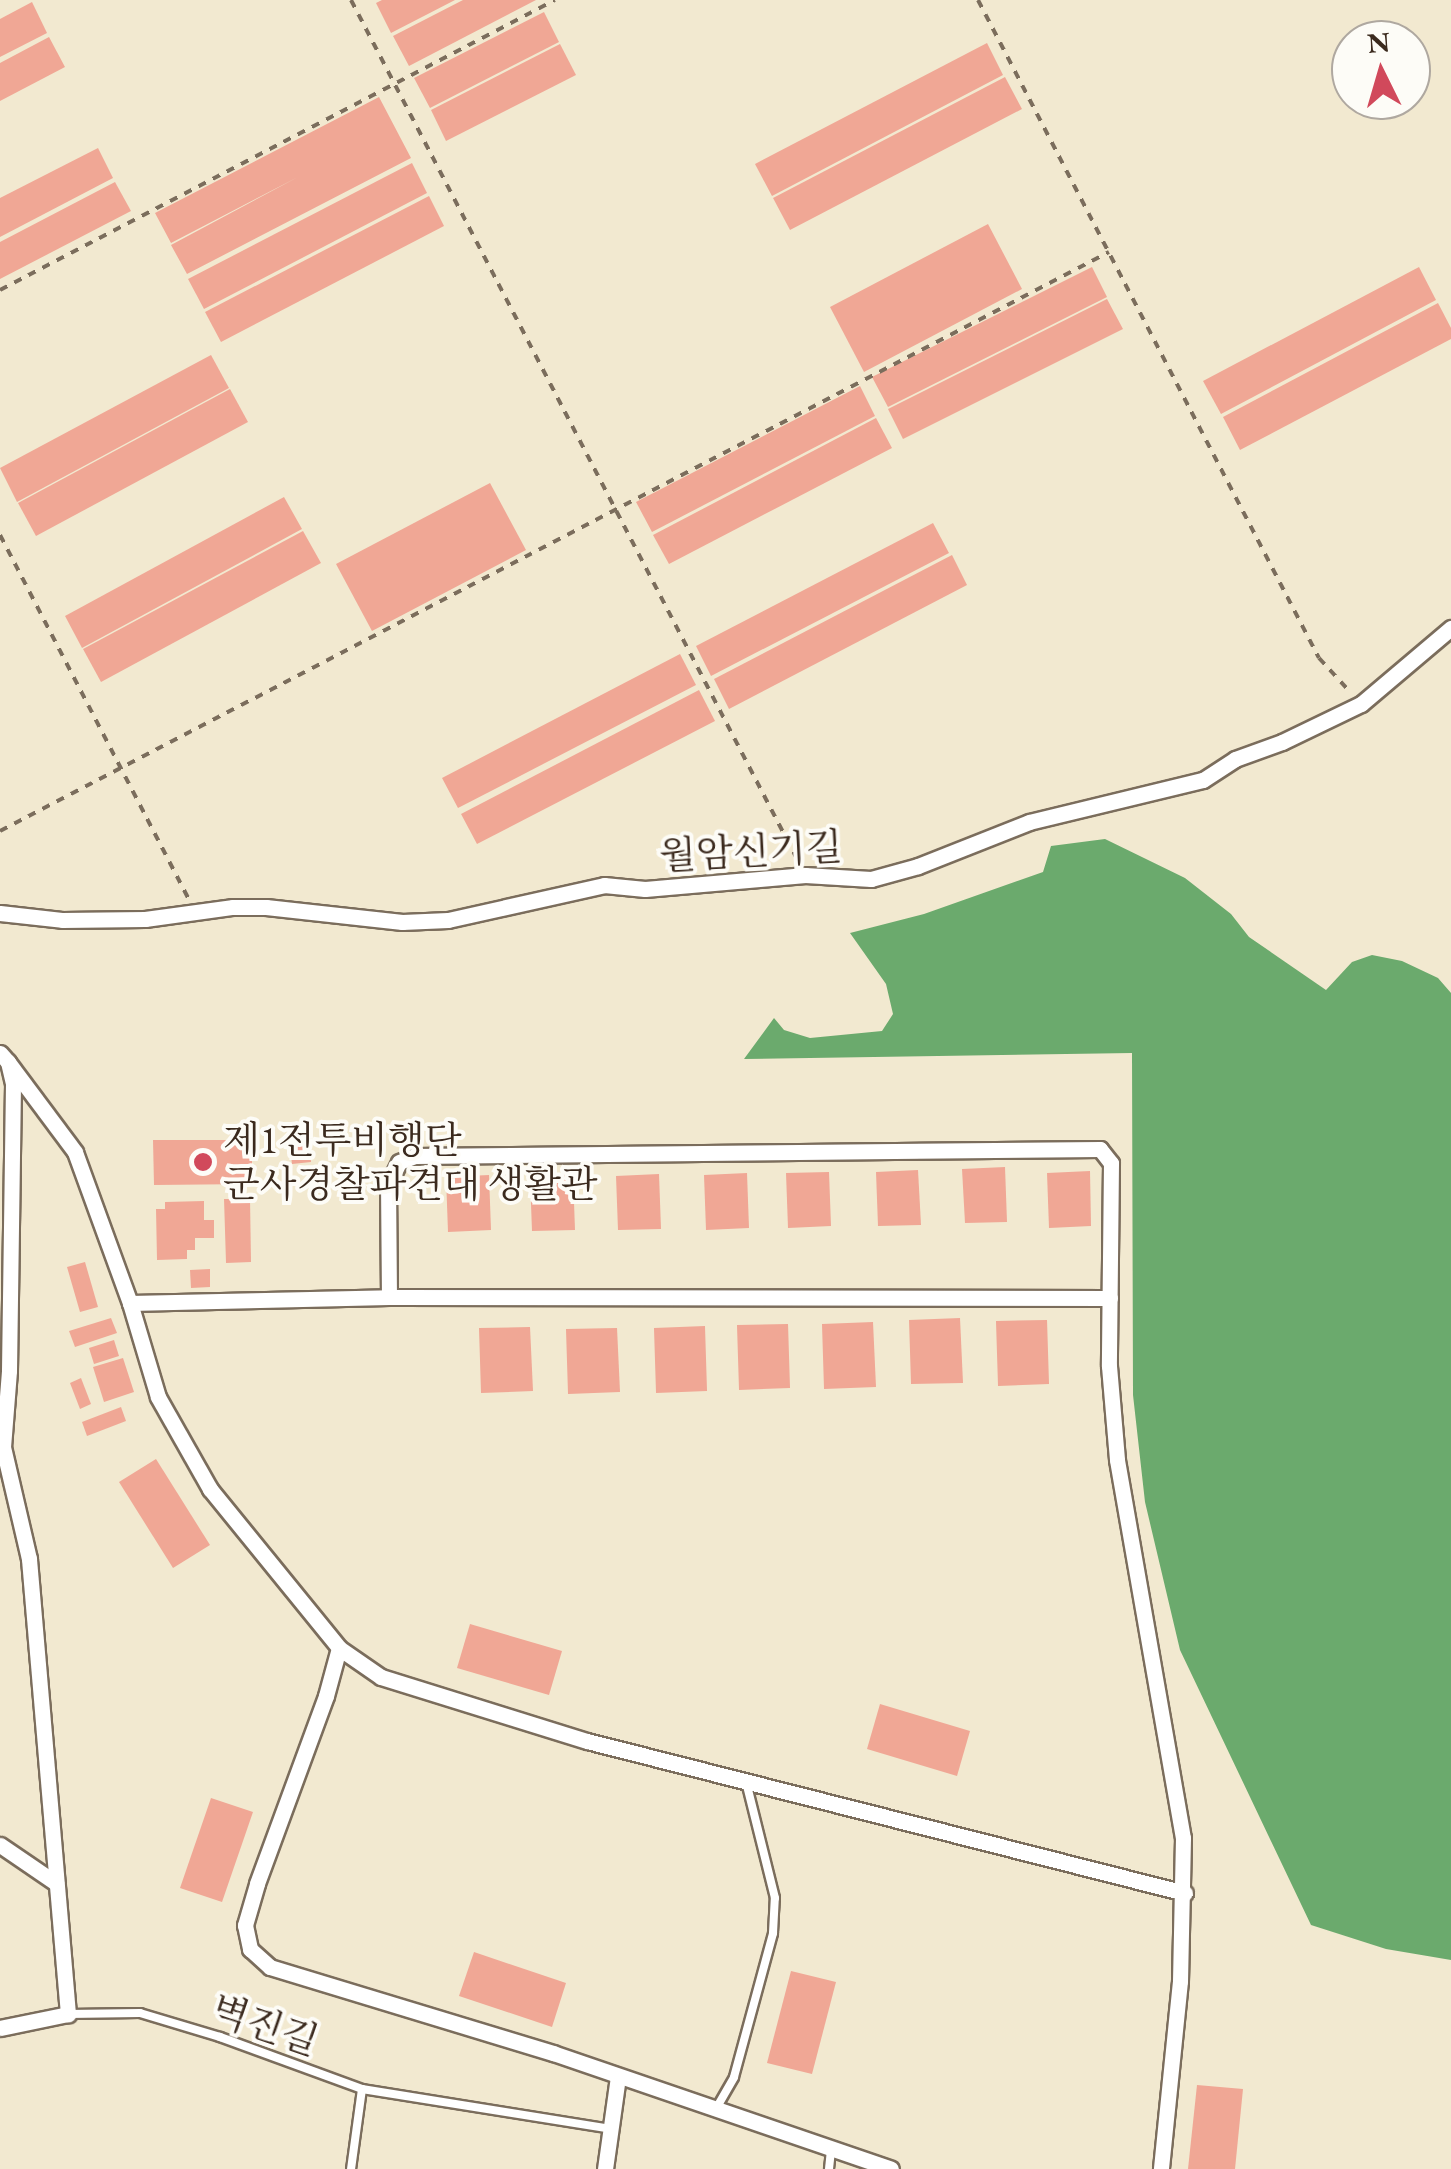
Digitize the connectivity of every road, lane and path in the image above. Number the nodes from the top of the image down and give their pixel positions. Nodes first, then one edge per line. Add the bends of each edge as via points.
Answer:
1 (351, 0) edge
2 (555, 0) edge
3 (978, 0) edge
4 (395, 84) junction
5 (1108, 252) junction
6 (0, 290) edge
7 (613, 508) junction
8 (0, 535) edge
9 (1451, 628) edge
10 (1361, 704) junction
11 (121, 767) junction
12 (0, 831) edge
13 (805, 874) junction
14 (196, 913) junction
15 (0, 914) edge
16 (4, 1058) edge
17 (389, 1298) junction
18 (1110, 1298) junction
19 (130, 1303) junction
20 (338, 1648) junction
21 (746, 1782) junction
22 (0, 1844) edge
23 (56, 1883) junction
24 (1185, 1893) junction
25 (68, 2014) junction
26 (0, 2028) edge
27 (618, 2077) junction
28 (362, 2089) junction
29 (715, 2111) junction
30 (611, 2129) junction
31 (831, 2149) junction
32 (351, 2169) edge
33 (605, 2169) edge
34 (829, 2169) edge
35 (891, 2169) edge
36 (1161, 2169) edge

1 - 4 path
2 - 4 path
3 - 5 path
4 - 6 path
4 - 7 path
5 - 7 path
5 - 10 path via 1319,658
7 - 11 path
7 - 13 path
8 - 11 path
9 - 10 street, 월암신기길
10 - 13 street, 월암신기길 via 1235,759 1203,780 1028,822 870,879
11 - 12 path
11 - 14 path
13 - 14 street, 월암신기길 via 645,889 604,885 448,920 359,920 266,907
14 - 15 street, 월암신기길 via 62,920
16 - 19 street via 75,1152
16 - 23 street via 13,1084 2,1447 30,1559
17 - 18 street
17 - 18 street via 388,1185 399,1162 415,1156 1071,1147 1100,1148 1111,1163
17 - 19 street
18 - 24 street via 1117,1460 1183,1838
19 - 20 street via 158,1397 210,1489
20 - 21 street via 380,1677
20 - 27 street via 257,1884 246,1925 250,1949 270,1967
21 - 24 street
21 - 29 lane via 775,1898 773,1933 734,2078
22 - 23 street
23 - 25 street
24 - 36 street
25 - 26 street
25 - 28 lane, 벽진길 via 140,2013
27 - 29 street
27 - 30 street
28 - 30 lane, 벽진길
28 - 32 lane
29 - 31 street
30 - 33 street
31 - 34 lane
31 - 35 street

